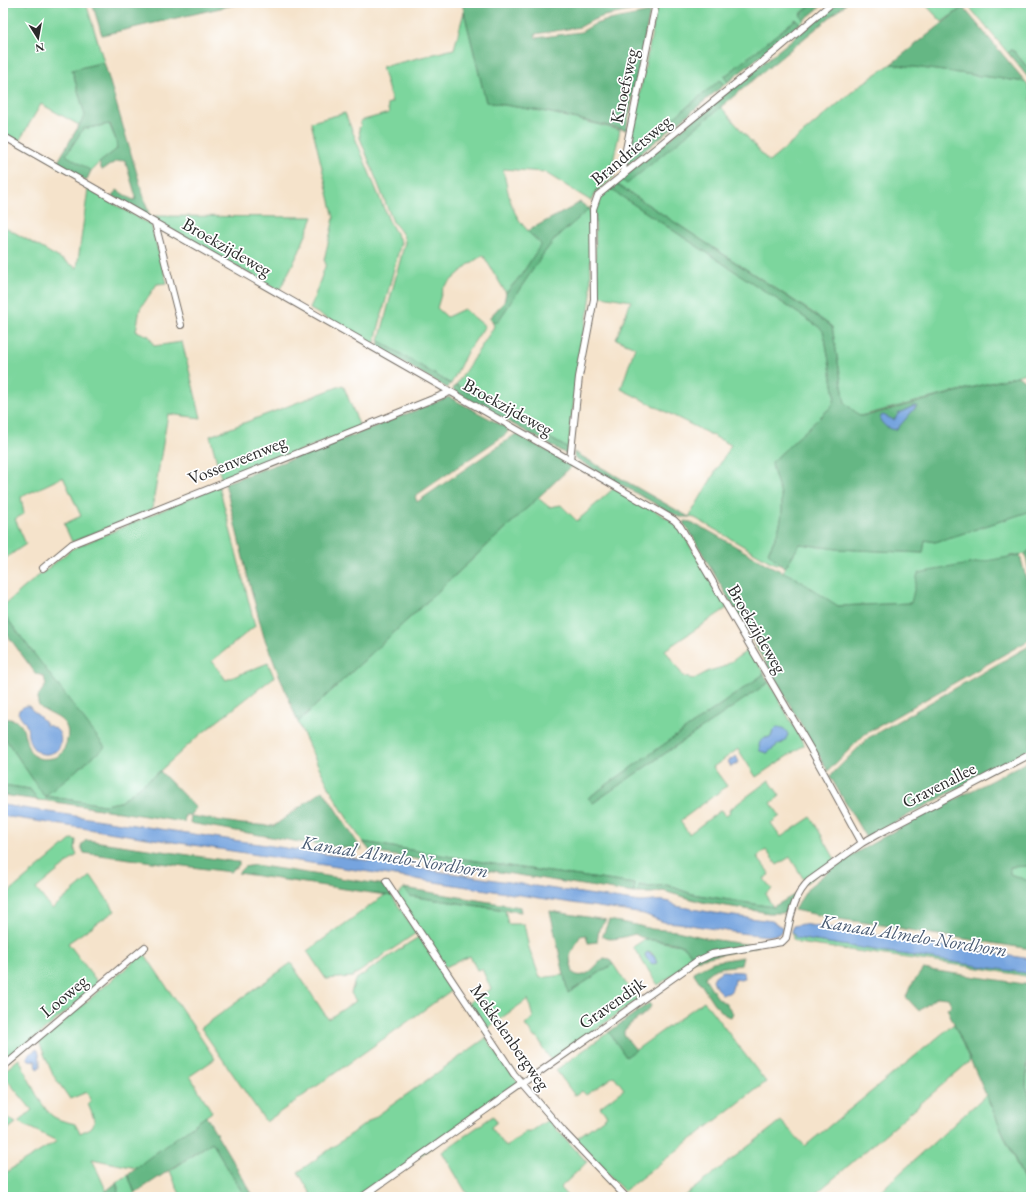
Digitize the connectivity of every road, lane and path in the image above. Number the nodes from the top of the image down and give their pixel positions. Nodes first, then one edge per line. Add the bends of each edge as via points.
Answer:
1 (656, 3) edge
2 (832, 3) edge
3 (3, 136) edge
4 (623, 175) junction
5 (155, 223) junction
6 (181, 325) dead end
7 (450, 392) junction
8 (570, 460) junction
9 (43, 568) dead end
10 (1031, 754) edge
11 (862, 843) junction
12 (386, 881) dead end
13 (145, 947) dead end
14 (3, 1067) edge
15 (522, 1084) junction
16 (362, 1197) edge
17 (626, 1197) edge

1 - 4 street, Knoefsweg via 624,159
2 - 4 street, Brandrietsweg
3 - 5 street, Broekzijdeweg
4 - 8 street, Brandrietsweg via 598,195 593,209 594,299 579,377
5 - 6 street
5 - 7 street, Broekzijdeweg
7 - 8 street, Broekzijdeweg
7 - 9 street, Vossenveenweg via 72,544
8 - 11 street, Broekzijdeweg via 674,520 680,526 810,748
10 - 11 street, Gravenallee
11 - 15 street, Gravendijk via 803,886 796,897 786,938 782,942 704,957
12 - 15 street, Mekkelenbergweg
13 - 14 street, Looweg
15 - 16 street, Gravendijk
15 - 17 street, Mekkelenbergweg

